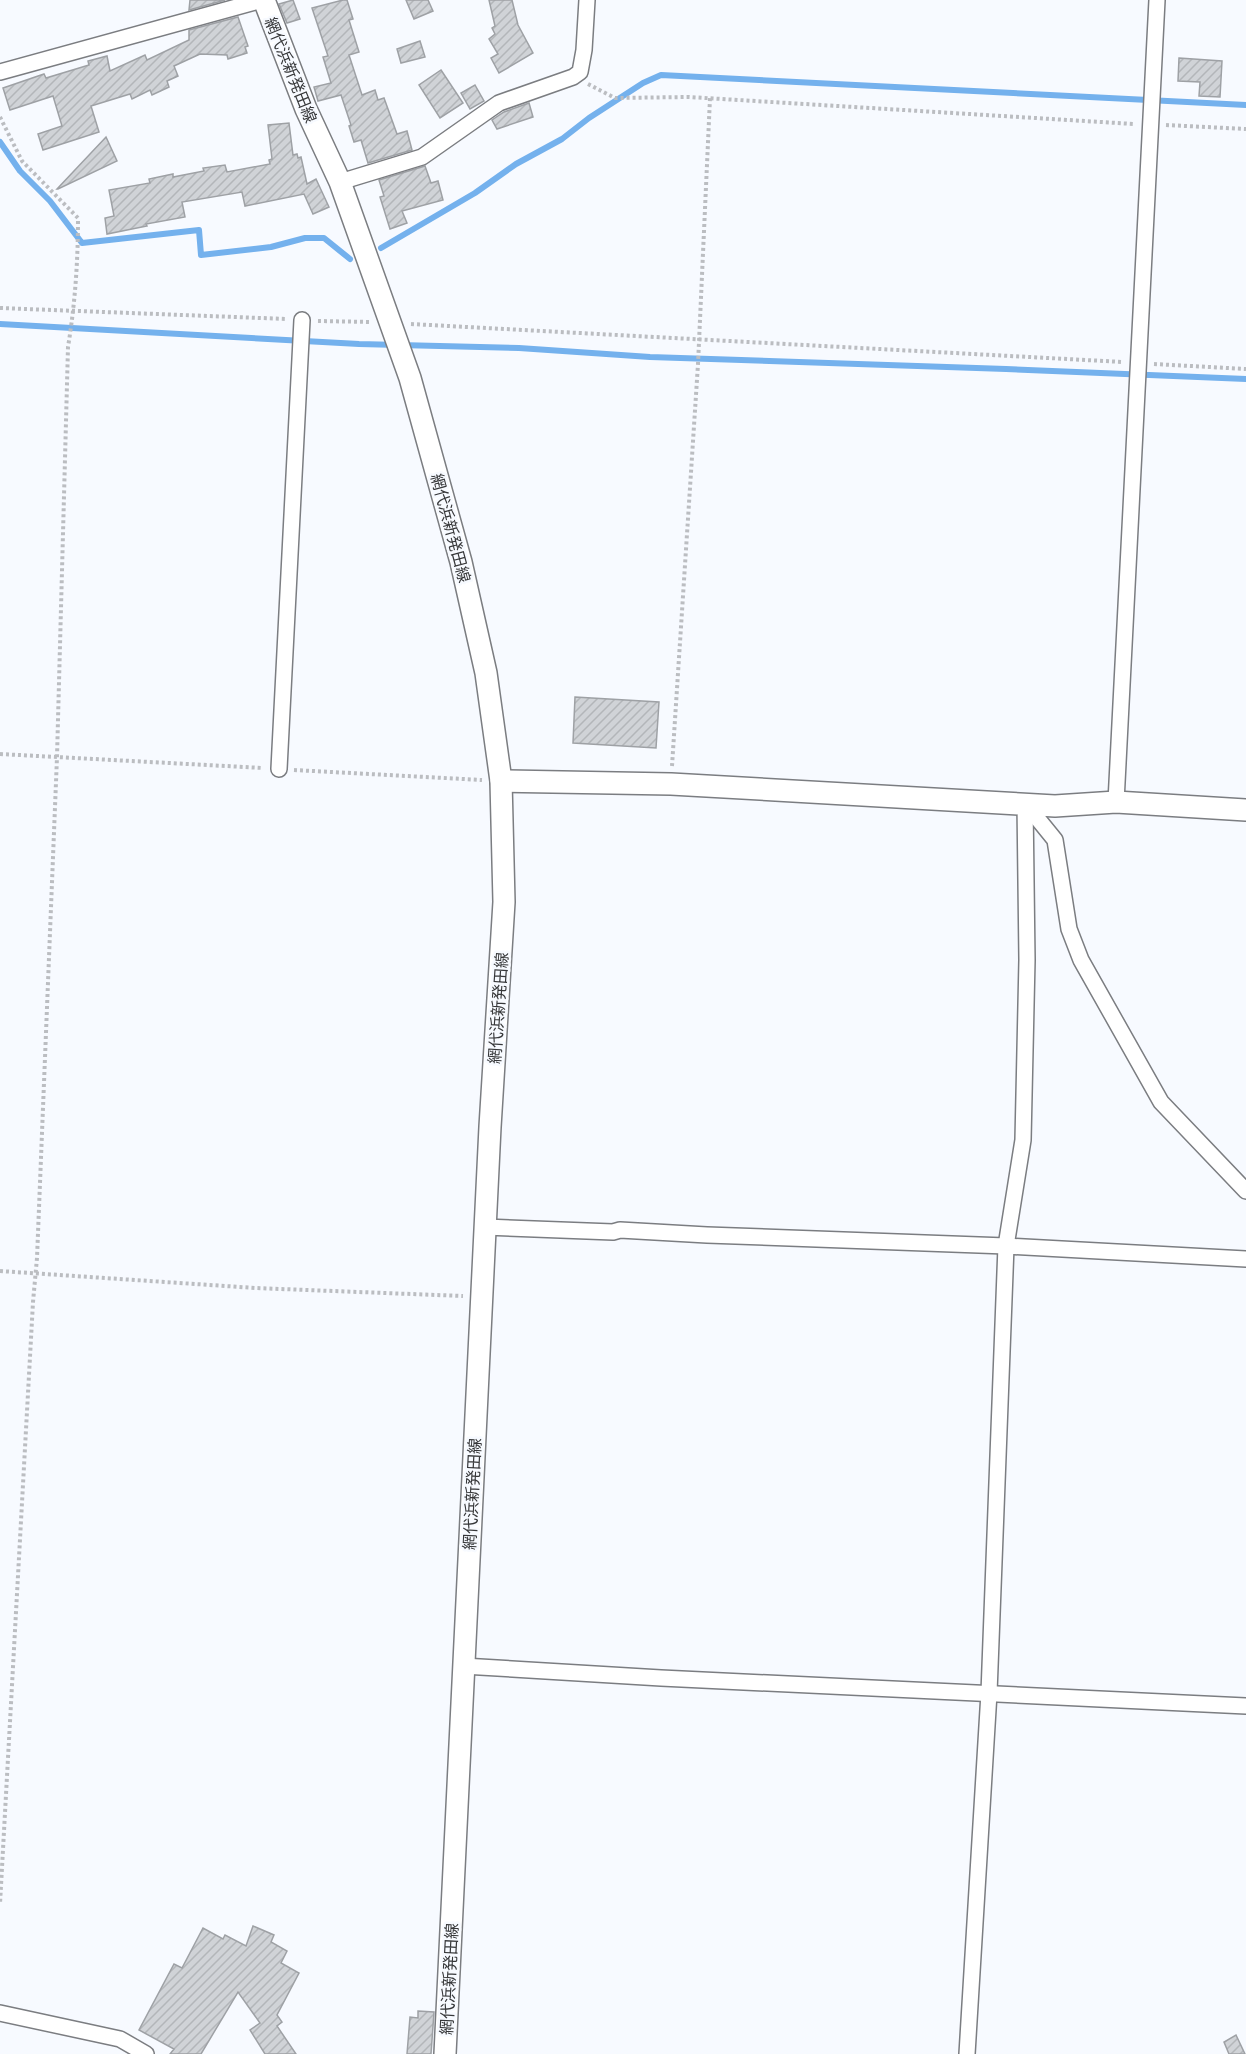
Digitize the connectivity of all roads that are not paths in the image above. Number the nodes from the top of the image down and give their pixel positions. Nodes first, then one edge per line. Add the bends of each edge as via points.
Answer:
1 (263, 0) edge
2 (587, 0) edge
3 (1157, 0) edge
4 (0, 72) edge
5 (340, 182) junction
6 (302, 320) road end
7 (279, 769) road end
8 (501, 781) junction
9 (1116, 802) junction
10 (1025, 803) junction
11 (1246, 810) edge
12 (1246, 1191) edge
13 (485, 1227) junction
14 (1006, 1246) junction
15 (1246, 1259) edge
16 (463, 1666) junction
17 (989, 1693) junction
18 (1246, 1706) edge
19 (0, 2013) edge
20 (146, 2054) edge
21 (445, 2054) edge
22 (967, 2054) edge

1 - 4 street
1 - 5 main road, 網代浜新発田線
2 - 5 street via 580,72 500,104 422,157
3 - 9 street
5 - 8 main road, 網代浜新発田線 via 420,411 461,562 486,674
6 - 7 street
8 - 10 main road via 671,784
8 - 13 main road, 網代浜新発田線 via 504,902
9 - 10 main road via 1055,806
9 - 11 main road
10 - 12 street via 1055,840 1069,929 1081,960 1161,1102
10 - 14 street via 1023,1140
13 - 14 street
13 - 16 main road, 網代浜新発田線
14 - 15 street
14 - 17 street
16 - 17 street
16 - 21 main road, 網代浜新発田線
17 - 18 street
17 - 22 street
19 - 20 street via 120,2039

